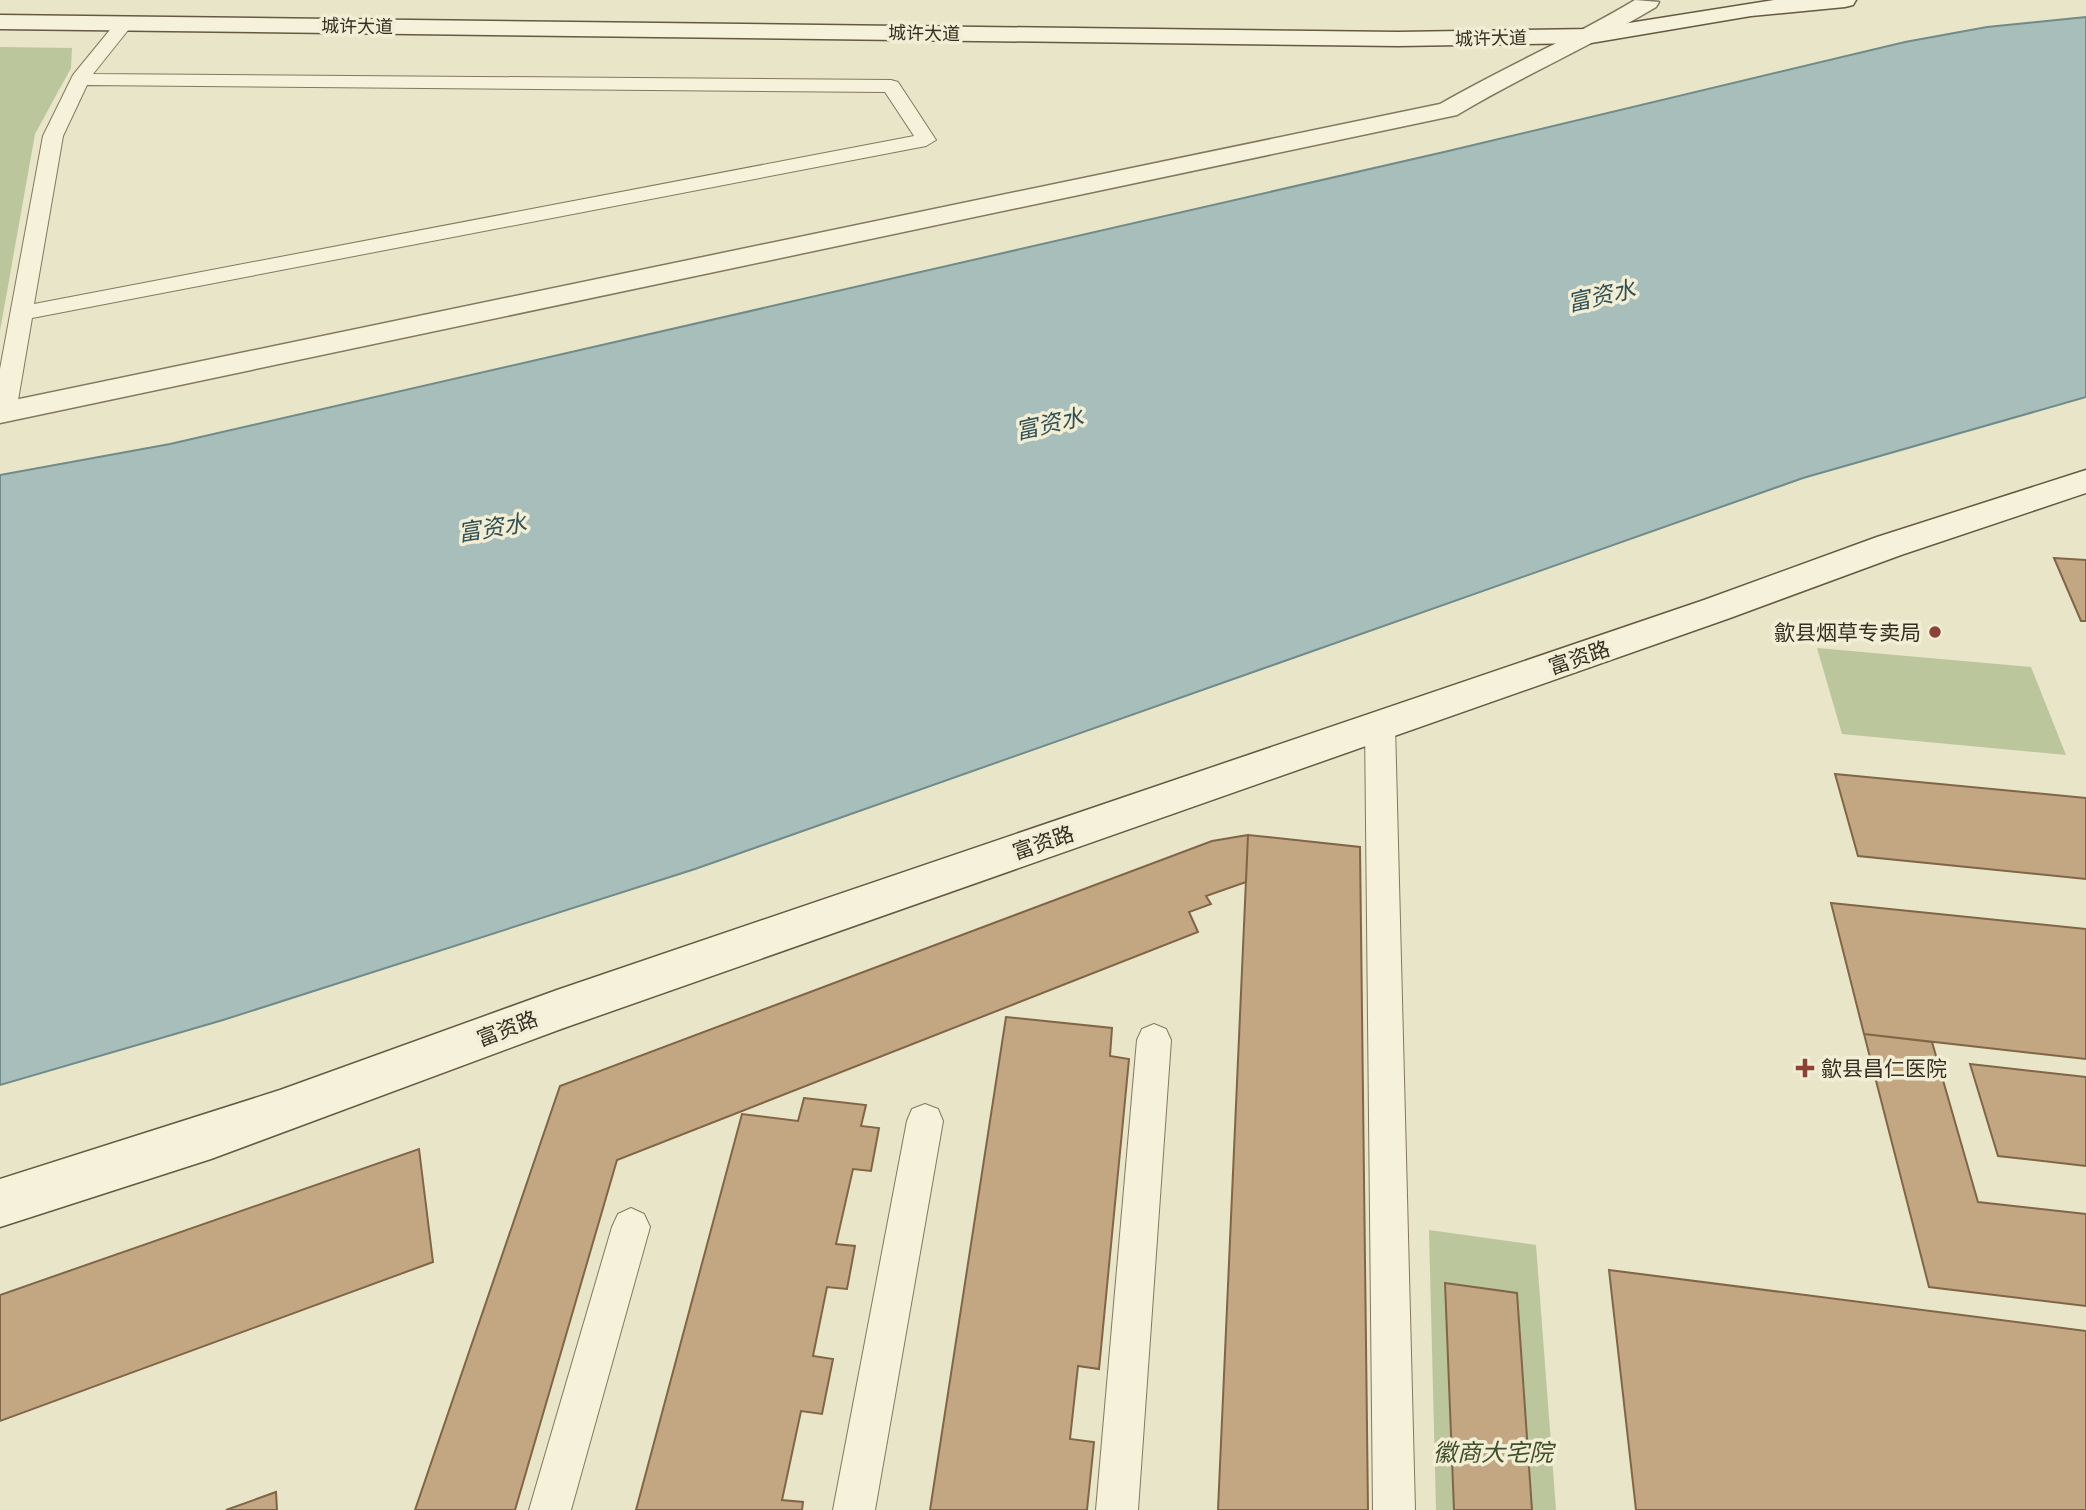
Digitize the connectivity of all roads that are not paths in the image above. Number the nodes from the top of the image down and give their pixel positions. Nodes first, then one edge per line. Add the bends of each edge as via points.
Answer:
1 (1845, 0) edge
2 (1654, 1) edge
3 (0, 4) edge
4 (1566, 14) dead end
5 (0, 22) edge
6 (1592, 23) junction
7 (124, 24) junction
8 (80, 79) junction
9 (21, 313) junction
10 (2, 413) edge
11 (2086, 481) edge
12 (1380, 725) junction
13 (1154, 1040) dead end
14 (925, 1121) dead end
15 (0, 1203) edge
16 (631, 1227) dead end
17 (550, 1510) edge
18 (854, 1510) edge
19 (1117, 1510) edge
20 (1394, 1510) edge

1 - 6 main road, 城许大道
2 - 6 main road
3 - 4 main road, 城许大道 via 1392,21
5 - 7 main road, 城许大道
6 - 7 main road, 城许大道 via 1370,39
6 - 10 main road via 1448,110
7 - 8 lane
8 - 9 lane via 53,136
8 - 9 lane via 891,86 926,140
9 - 10 lane
11 - 12 main road, 富资路
12 - 15 main road, 富资路 via 557,1010 386,1075
12 - 20 lane
13 - 19 lane
14 - 18 lane
16 - 17 lane

